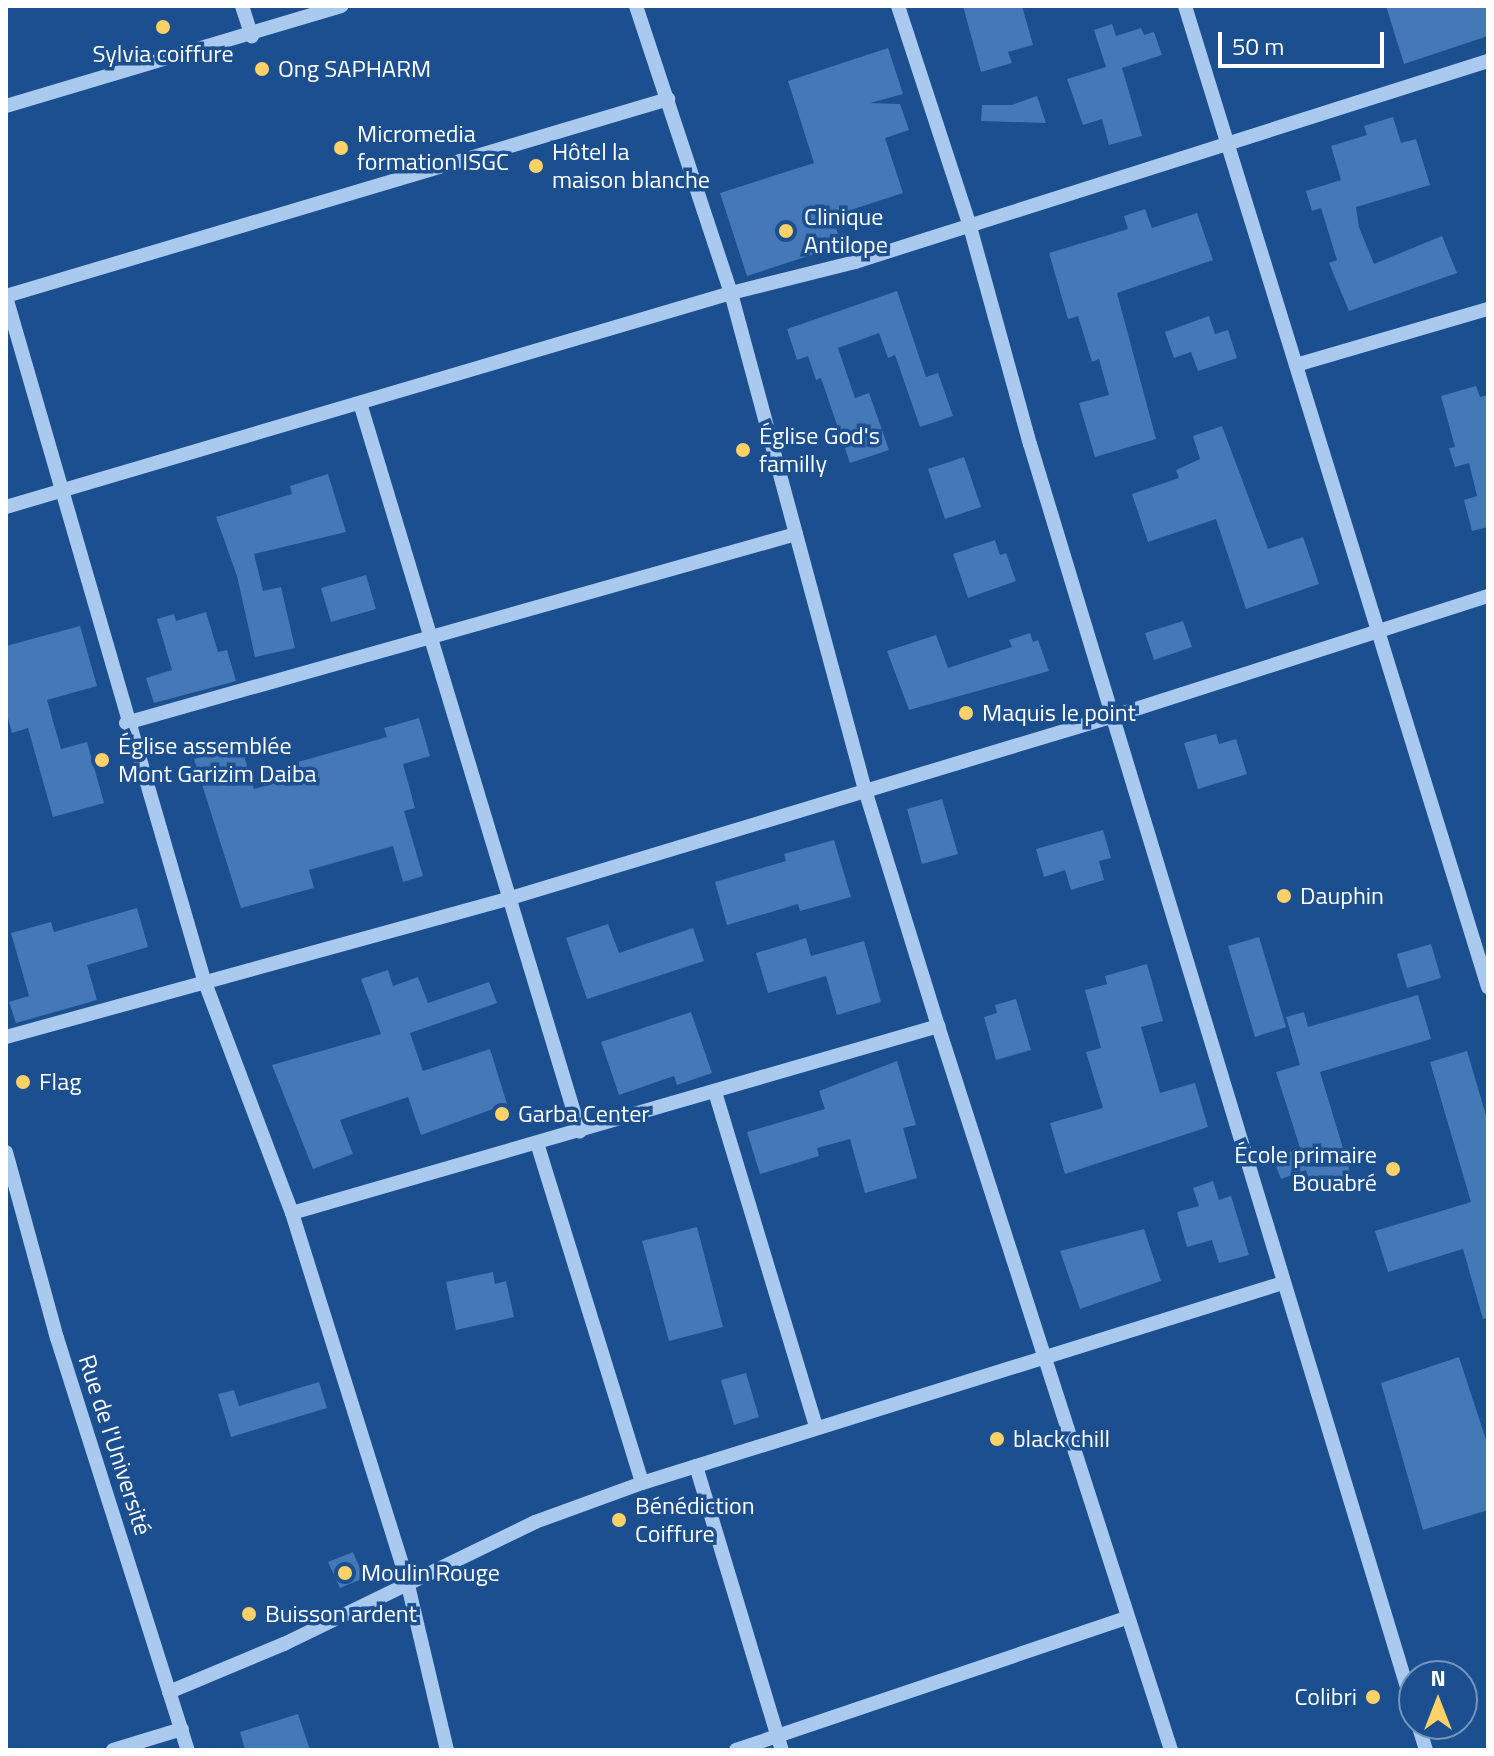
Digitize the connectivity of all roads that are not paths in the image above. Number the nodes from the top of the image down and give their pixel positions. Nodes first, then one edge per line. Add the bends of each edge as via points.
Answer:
1 (242, 6) edge
2 (341, 6) edge
3 (636, 6) edge
4 (898, 6) edge
5 (1185, 6) edge
6 (252, 36) junction
7 (1488, 61) edge
8 (668, 99) junction
9 (6, 106) edge
10 (1226, 142) junction
11 (969, 223) junction
12 (731, 293) junction
13 (6, 296) edge
14 (1488, 309) edge
15 (1296, 365) junction
16 (360, 403) junction
17 (64, 489) junction
18 (6, 507) edge
19 (796, 534) junction
20 (1488, 596) edge
21 (1377, 632) junction
22 (428, 637) junction
23 (1114, 716) junction
24 (126, 723) junction
25 (865, 790) junction
26 (507, 899) junction
27 (204, 980) junction
28 (1488, 987) edge
29 (938, 1026) junction
30 (6, 1037) edge
31 (715, 1092) junction
32 (580, 1132) junction
33 (537, 1143) junction
34 (6, 1152) edge
35 (292, 1213) junction
36 (1283, 1283) junction
37 (1042, 1355) junction
38 (816, 1427) junction
39 (696, 1466) junction
40 (642, 1483) junction
41 (407, 1581) junction
42 (1127, 1618) junction
43 (1399, 1660) edge
44 (169, 1692) junction
45 (182, 1729) junction
46 (780, 1744) edge
47 (113, 1750) edge
48 (188, 1750) edge
49 (447, 1750) edge
50 (736, 1750) edge
51 (1171, 1750) edge

1 - 6 street
2 - 6 street
3 - 8 street
4 - 11 street
5 - 10 street
6 - 9 street
7 - 10 street
8 - 12 street
8 - 13 street
10 - 11 street
10 - 15 street
11 - 12 street via 855,262
11 - 23 street
12 - 16 street
12 - 19 street
13 - 17 street
14 - 15 street
15 - 21 street
16 - 17 street
16 - 22 street
17 - 18 street
17 - 24 street
19 - 22 street
19 - 25 street
20 - 21 street
21 - 23 street
21 - 28 street
22 - 24 street
22 - 26 street
23 - 25 street
23 - 36 street
24 - 27 street
25 - 26 street
25 - 29 street
26 - 27 street
26 - 32 street
27 - 30 street
27 - 35 street
29 - 31 street
29 - 37 street
31 - 32 street
31 - 38 street
32 - 33 street
33 - 35 street
33 - 40 street
34 - 44 street, Rue de l'Université via 57,1338
35 - 41 street
36 - 37 street
36 - 43 street
37 - 38 street
37 - 42 street
38 - 39 street
39 - 40 street
39 - 46 street
40 - 41 street via 535,1522
41 - 44 street via 284,1644
41 - 49 street
42 - 46 street
42 - 51 street
44 - 45 street, Rue de l'Université
45 - 47 street
45 - 48 street, Rue de l'Université
46 - 50 street

